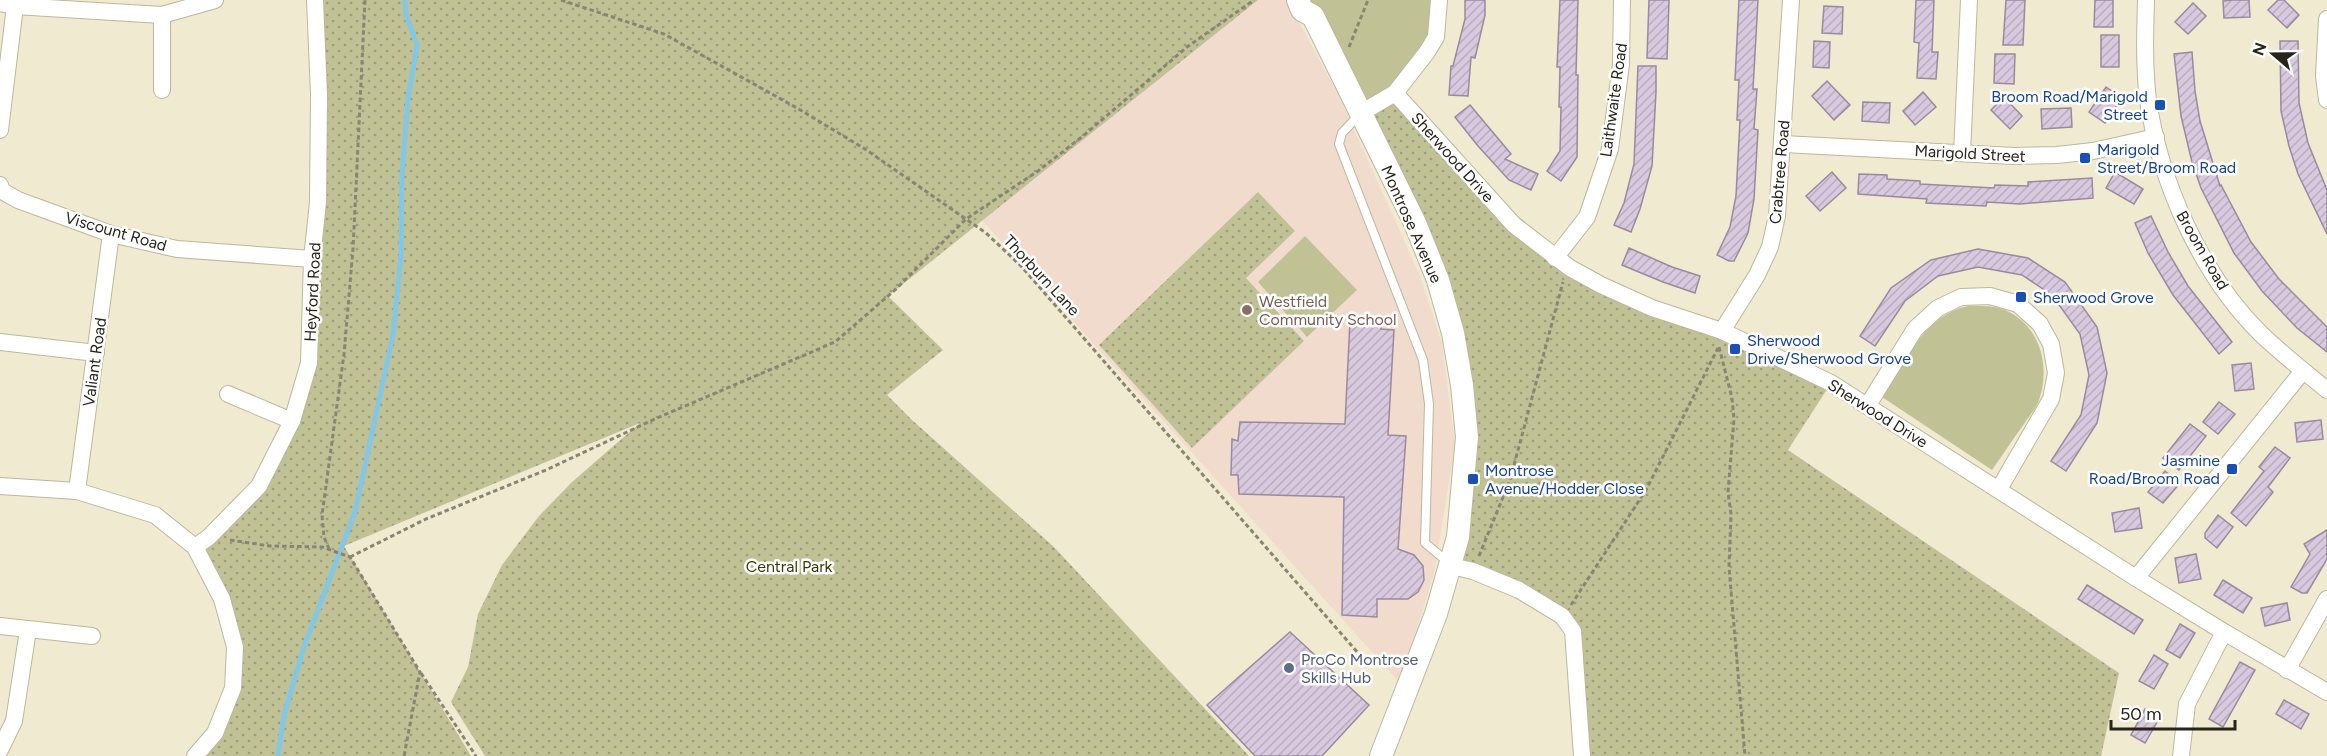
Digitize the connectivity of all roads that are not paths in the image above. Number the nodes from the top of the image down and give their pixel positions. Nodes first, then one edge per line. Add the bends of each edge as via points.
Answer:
1 (215, 0) edge
2 (315, 0) edge
3 (1439, 0) edge
4 (1622, 0) edge
5 (1791, 0) edge
6 (1969, 0) edge
7 (2146, 0) edge
8 (13, 4) edge
9 (1309, 5) edge
10 (162, 15) junction
11 (2327, 19) edge
12 (162, 90) dead end
13 (1395, 93) junction
14 (2327, 100) edge
15 (1361, 113) junction
16 (0, 130) edge
17 (2156, 137) junction
18 (1783, 144) junction
19 (1962, 153) junction
20 (0, 185) edge
21 (111, 234) junction
22 (1555, 258) junction
23 (312, 259) junction
24 (1721, 339) junction
25 (0, 342) edge
26 (96, 353) junction
27 (2303, 371) junction
28 (2327, 390) edge
29 (228, 394) dead end
30 (1868, 405) junction
31 (292, 421) junction
32 (0, 486) edge
33 (1999, 489) junction
34 (77, 491) junction
35 (195, 547) junction
36 (1462, 568) junction
37 (2136, 578) junction
38 (2327, 599) edge
39 (0, 626) edge
40 (28, 630) junction
41 (2224, 632) junction
42 (92, 636) dead end
43 (2287, 670) junction
44 (2327, 692) edge
45 (0, 750) edge
46 (195, 756) edge
47 (1381, 756) edge
48 (1582, 756) edge
49 (2181, 756) edge

1 - 10 street
2 - 23 street, Heyford Road via 318,202
3 - 13 street via 1436,37
4 - 22 street, Laithwaite Road via 1622,64 1610,149 1587,217
5 - 18 street, Crabtree Road
6 - 19 street
7 - 17 street, Broom Road via 2148,99
8 - 10 street
8 - 16 street
9 - 15 street, Montrose Avenue
10 - 12 street
11 - 14 street
13 - 15 street
13 - 22 street, Sherwood Drive via 1514,225
15 - 36 street, Montrose Avenue via 1415,223 1438,280 1453,333 1467,437
15 - 36 lane via 1342,133 1339,144 1423,360 1429,404 1425,543
17 - 19 street, Marigold Street via 2057,155
17 - 27 street, Broom Road via 2168,181 2205,259 2260,333
18 - 19 street, Marigold Street
18 - 24 street, Crabtree Road via 1777,216 1770,247
20 - 21 street, Viscount Road via 2,191 18,200
21 - 23 street, Viscount Road via 177,249
21 - 26 street, Valiant Road
22 - 24 street, Sherwood Drive via 1601,285
23 - 31 street, Heyford Road via 309,363
24 - 30 street, Sherwood Drive via 1798,365
25 - 26 street
26 - 34 street, Valiant Road
27 - 28 street, Broom Road
27 - 37 street
29 - 31 street
30 - 33 street, Sherwood Drive
30 - 33 street via 1915,329 1938,308 1961,297 1990,296 2018,304 2046,334 2056,373 2051,399
31 - 35 street, Heyford Road via 259,486
32 - 34 street
33 - 37 street, Sherwood Drive
34 - 35 street via 155,515
35 - 46 street via 222,599 236,647 233,688 215,733
36 - 47 street, Montrose Avenue via 1417,663
36 - 48 street via 1519,590 1562,616 1573,631
37 - 41 street, Sherwood Drive
38 - 43 street
39 - 40 street
40 - 42 street
40 - 45 street via 14,722
41 - 43 street, Sherwood Drive
41 - 49 street via 2180,702
43 - 44 street, Sherwood Drive

